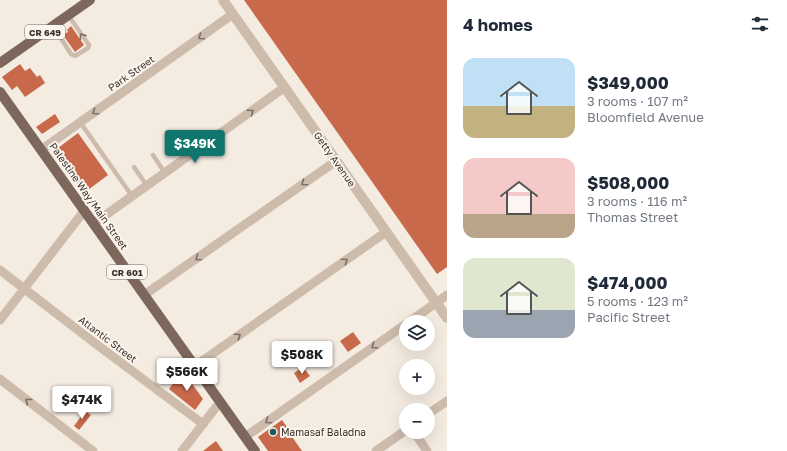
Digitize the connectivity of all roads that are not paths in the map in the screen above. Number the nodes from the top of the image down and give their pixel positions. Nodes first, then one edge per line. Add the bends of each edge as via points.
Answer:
1 (90, 0) edge
2 (223, 0) edge
3 (233, 14) junction
4 (68, 15) junction
5 (53, 26) junction
6 (0, 63) edge
7 (285, 87) junction
8 (0, 92) edge
9 (80, 122) junction
10 (41, 150) junction
11 (153, 155) dead end
12 (336, 161) junction
13 (134, 167) dead end
14 (165, 173) junction
15 (147, 186) junction
16 (132, 196) junction
17 (84, 211) junction
18 (93, 224) junction
19 (386, 232) junction
20 (0, 270) edge
21 (24, 289) junction
22 (447, 295) edge
23 (144, 296) junction
24 (436, 303) junction
25 (419, 315) edge
26 (447, 318) edge
27 (0, 320) edge
28 (399, 329) edge
29 (195, 366) junction
30 (0, 379) edge
31 (447, 401) edge
32 (220, 402) junction
33 (435, 409) edge
34 (203, 424) junction
35 (399, 435) edge
36 (245, 437) junction
37 (419, 439) edge
38 (92, 451) edge
39 (182, 451) edge
40 (254, 451) edge
41 (376, 451) edge
42 (427, 451) edge

1 - 4 main road, CR 649
2 - 3 street, Getty Avenue
3 - 7 street, Getty Avenue
3 -> 9 street, Park Street
4 - 5 main road, CR 649
5 -> 4 lane via 71,54 75,56 88,48 89,45
5 - 6 main road, CR 649
7 - 12 street, Getty Avenue
14 -> 7 street
8 - 10 main road, Palestine Way/Main Street / CR 601
9 - 10 street, Park Street
9 - 16 lane
10 - 17 main road, Palestine Way/Main Street / CR 601
11 - 14 lane
12 - 19 street, Getty Avenue
12 -> 23 street
13 - 15 lane
14 - 15 street
15 - 16 street
16 - 18 street
17 - 18 main road, Palestine Way/Main Street / CR 601
17 - 21 street
18 - 23 main road, Palestine Way/Main Street / CR 601
19 - 24 street, Getty Avenue
29 -> 19 street
20 - 21 street, Atlantic Street
21 - 27 street
21 - 34 street, Atlantic Street
22 - 24 street
23 - 29 main road, Palestine Way/Main Street / CR 601
24 - 25 street
24 - 26 street, Getty Avenue
28 -> 36 street
29 - 32 main road, Palestine Way/Main Street / CR 601
38 -> 30 street
31 - 33 street
32 - 34 street
32 - 36 main road, Palestine Way/Main Street / CR 601
34 - 39 street
35 - 41 street
36 - 40 main road, Palestine Way/Main Street / CR 601
37 - 42 street

